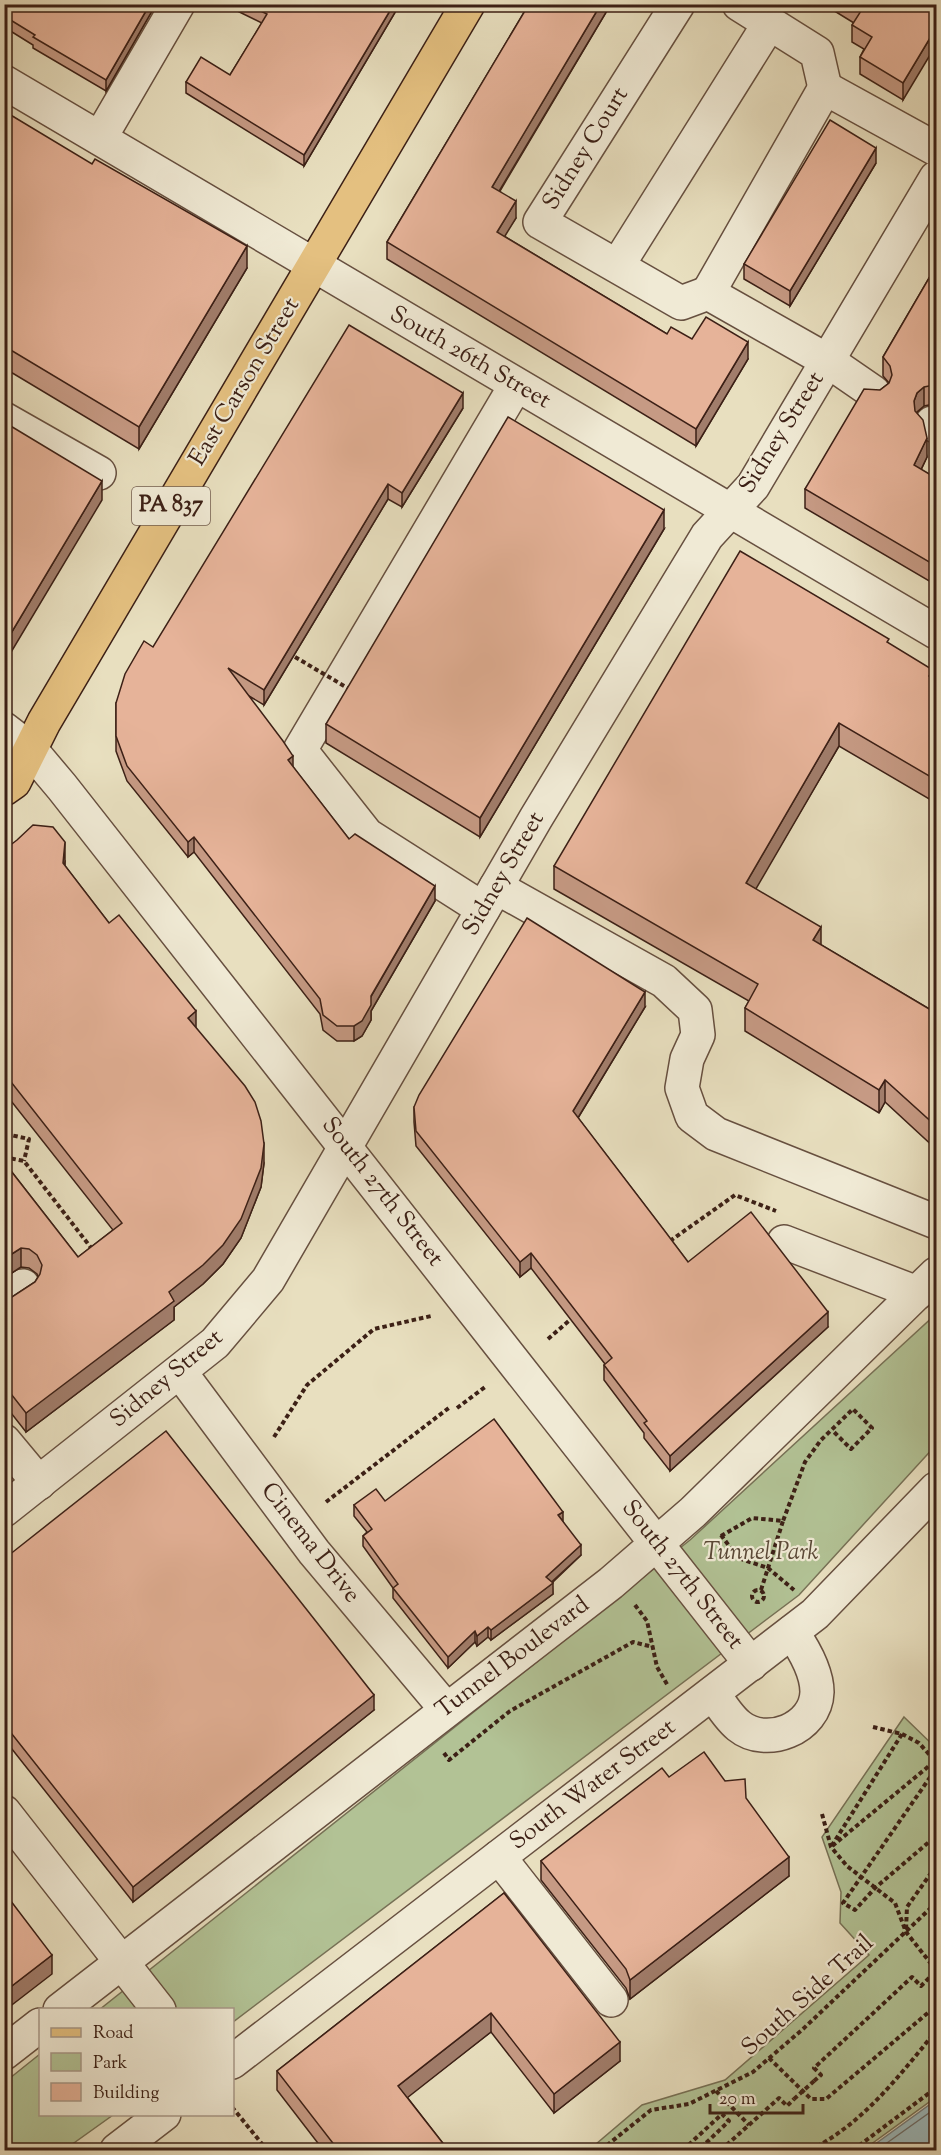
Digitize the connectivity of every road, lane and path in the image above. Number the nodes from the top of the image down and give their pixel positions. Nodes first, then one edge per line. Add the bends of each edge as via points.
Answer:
1 (178, 4) edge
2 (468, 4) edge
3 (678, 4) edge
4 (739, 4) edge
5 (770, 24) junction
6 (4, 82) edge
7 (825, 88) junction
8 (100, 138) junction
9 (936, 149) edge
10 (936, 178) edge
11 (314, 264) junction
12 (618, 266) junction
13 (708, 293) junction
14 (828, 361) junction
15 (516, 385) junction
16 (873, 392) edge
17 (4, 419) edge
18 (99, 473) dead end
19 (730, 511) junction
20 (936, 632) edge
21 (295, 657) edge
22 (353, 691) edge
23 (4, 729) edge
24 (30, 749) junction
25 (4, 789) edge
26 (490, 898) junction
27 (5, 1133) edge
28 (345, 1144) junction
29 (4, 1149) edge
30 (4, 1157) edge
31 (24, 1161) junction
32 (936, 1222) edge
33 (784, 1242) dead end
34 (96, 1254) edge
35 (927, 1284) edge
36 (431, 1316) dead end
37 (571, 1319) edge
38 (548, 1339) dead end
39 (180, 1372) junction
40 (485, 1387) dead end
41 (450, 1407) dead end
42 (457, 1408) dead end
43 (833, 1431) junction
44 (274, 1437) dead end
45 (4, 1441) edge
46 (39, 1484) junction
47 (936, 1489) edge
48 (326, 1502) dead end
49 (4, 1510) edge
50 (783, 1521) junction
51 (715, 1528) dead end
52 (722, 1536) junction
53 (657, 1543) junction
54 (768, 1568) junction
55 (761, 1590) dead end
56 (796, 1592) dead end
57 (631, 1600) dead end
58 (792, 1632) junction
59 (653, 1647) junction
60 (751, 1664) junction
61 (712, 1693) junction
62 (674, 1695) dead end
63 (446, 1709) junction
64 (873, 1727) dead end
65 (902, 1734) junction
66 (440, 1747) dead end
67 (936, 1763) edge
68 (4, 1812) edge
69 (822, 1814) dead end
70 (936, 1836) edge
71 (831, 1847) junction
72 (499, 1857) junction
73 (936, 1866) edge
74 (862, 1877) junction
75 (875, 1888) junction
76 (936, 1904) edge
77 (906, 1932) junction
78 (122, 1961) junction
79 (936, 1971) edge
80 (611, 2000) dead end
81 (936, 2006) edge
82 (63, 2008) edge
83 (157, 2008) edge
84 (39, 2026) edge
85 (936, 2031) edge
86 (4, 2053) edge
87 (769, 2058) junction
88 (234, 2060) edge
89 (936, 2088) edge
90 (716, 2090) junction
91 (234, 2110) edge
92 (163, 2116) edge
93 (748, 2125) junction
94 (705, 2144) junction
95 (117, 2151) edge
96 (267, 2151) edge
97 (601, 2151) edge
98 (650, 2151) edge
99 (659, 2151) edge
100 (683, 2151) edge
101 (698, 2151) edge
102 (711, 2151) edge
103 (720, 2151) edge
104 (810, 2151) edge
105 (853, 2151) edge

1 - 8 street
2 - 11 main road, East Carson Street / PA 837
3 - 12 street, Sidney Court via 540,222
4 - 5 street
5 - 7 street via 817,53
5 - 12 street
6 - 8 street, South 26th Street
7 - 9 street
7 - 13 street
8 - 11 street, South 26th Street
10 - 14 street, Sidney Street
11 - 15 street, South 26th Street
11 - 24 main road, East Carson Street / PA 837
12 - 13 street, Sidney Court via 681,303
13 - 14 street
14 - 16 street
14 - 19 street, Sidney Street via 753,486
15 - 19 street, South 26th Street
15 - 26 street via 300,750 368,835
17 - 18 street
19 - 20 street, South 26th Street
19 - 26 street, Sidney Street via 708,536
21 - 22 path, bridge
23 - 24 street, South 27th Street
24 - 25 main road, East Carson Street / PA 837 via 14,782
24 - 28 street, South 27th Street
26 - 28 street, Sidney Street
26 - 32 street via 664,981 695,1010 698,1035 687,1059 682,1088 692,1116 716,1134
27 - 29 path
27 - 31 path via 29,1139
28 - 39 street, Sidney Street via 268,1280 215,1343
28 - 53 street, South 27th Street
30 - 31 path
31 - 34 path
33 - 35 street
35 - 53 street, Tunnel Boulevard
36 - 44 path via 374,1329 307,1384
37 - 38 path
39 - 46 street, Sidney Street
39 - 63 street, Cinema Drive via 314,1552
40 - 42 path
41 - 48 path
43 - 43 path via 853,1409 872,1428 851,1449
43 - 50 path via 805,1461
45 - 46 street
46 - 49 street, Sidney Street
47 - 58 street, South Water Street via 815,1614
50 - 52 path via 753,1518
50 - 54 path
51 - 52 path
52 - 54 path via 738,1558
53 - 60 street, South 27th Street
53 - 63 street, Tunnel Boulevard
54 - 55 path
54 - 56 path
57 - 59 path via 647,1621
58 - 60 street, South Water Street
58 - 61 street via 815,1679 817,1694 810,1713 796,1726 782,1735 760,1736 739,1726
59 - 62 path via 657,1667
59 - 66 path via 633,1642 510,1711 449,1760
60 - 61 street, South Water Street
61 - 72 street, South Water Street
63 - 78 street, Tunnel Boulevard
64 - 65 path
65 - 67 path via 919,1743
65 - 71 path
67 - 71 path
67 - 74 path
68 - 78 street
69 - 71 path
70 - 75 path
71 - 74 path
72 - 80 street
72 - 88 street, South Water Street
73 - 77 path via 907,1907
74 - 75 path
74 - 75 path via 843,1903 855,1910
75 - 77 path via 895,1903
76 - 77 path, South Side Trail
77 - 79 path
77 - 87 path, South Side Trail
78 - 82 street, Tunnel Boulevard
78 - 83 street
79 - 93 path, bridge via 921,1986 912,1977 814,2068 821,2075 787,2106 779,2098
81 - 87 path via 826,2099 811,2099
84 - 86 street
85 - 104 path via 900,2076 858,2118 835,2138
87 - 90 path, South Side Trail via 753,2072
89 - 105 path
90 - 93 path
90 - 97 path, South Side Trail via 689,2104 651,2110
91 - 96 path
92 - 95 street
93 - 103 path
94 - 100 path via 729,2121 722,2114
94 - 101 path
94 - 102 path
98 - 99 path via 655,2146

